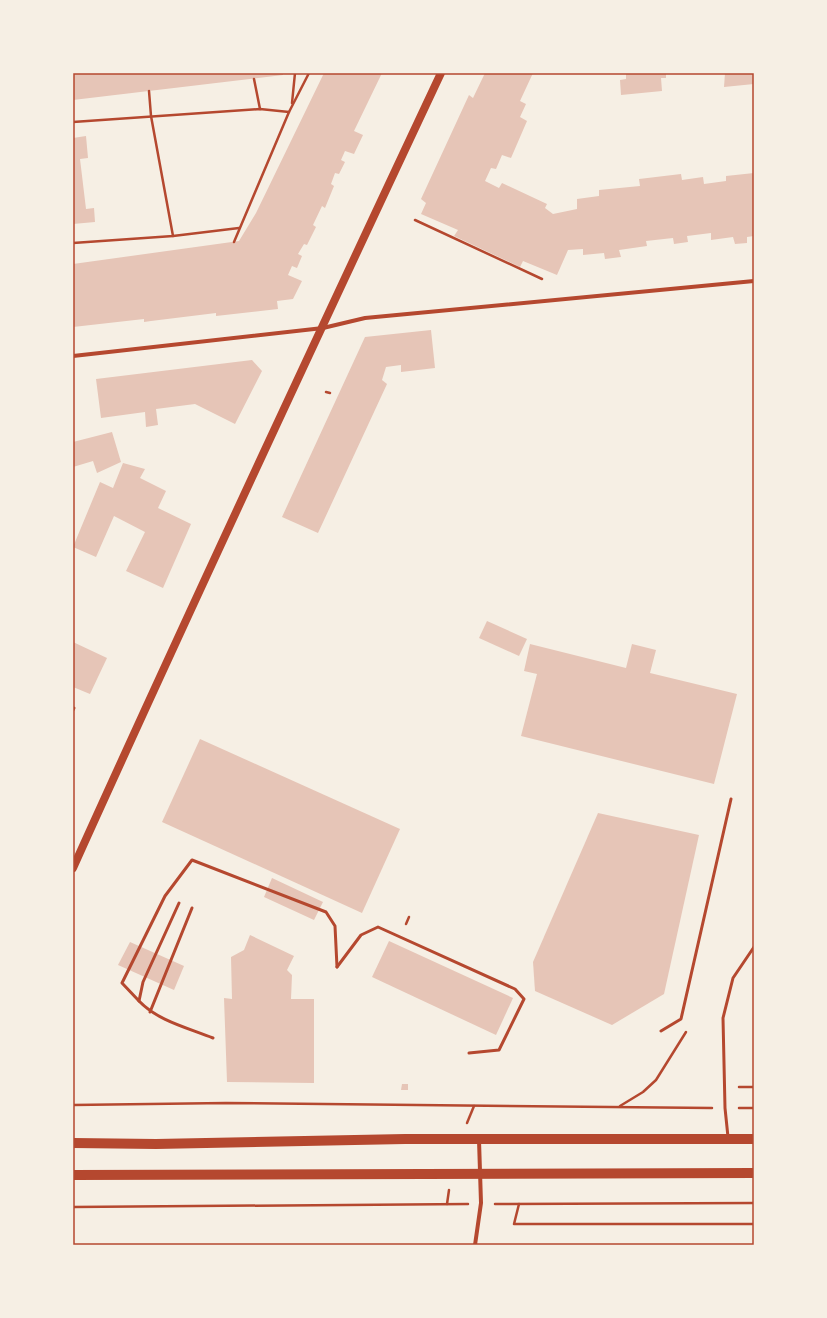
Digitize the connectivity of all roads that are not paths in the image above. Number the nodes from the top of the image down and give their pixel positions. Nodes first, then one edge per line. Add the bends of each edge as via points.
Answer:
1 (441, 73) edge
2 (754, 281) edge
3 (323, 328) junction
4 (73, 356) edge
5 (731, 799) dead end
6 (73, 868) edge
7 (179, 903) dead end
8 (192, 908) dead end
9 (754, 947) edge
10 (139, 1001) junction
11 (150, 1012) junction
12 (661, 1031) dead end
13 (213, 1038) dead end
14 (469, 1054) dead end
15 (728, 1139) junction
16 (754, 1139) edge
17 (479, 1140) junction
18 (73, 1143) edge
19 (754, 1173) edge
20 (480, 1174) junction
21 (73, 1175) edge
22 (475, 1245) edge

1 - 3 main road
2 - 3 street via 365,318
3 - 4 street
3 - 6 main road via 244,492
5 - 12 lane via 681,1019
7 - 10 lane via 142,982
8 - 11 lane
9 - 15 lane via 733,978 723,1018
10 - 11 lane
10 - 14 lane via 122,983 165,896 192,860 326,912 335,926 337,967 361,935 378,927 515,989 524,999 499,1050
11 - 13 lane
15 - 16 main road
15 - 17 main road
17 - 18 main road
17 - 20 street
19 - 20 main road
20 - 21 main road
20 - 22 street via 481,1203

